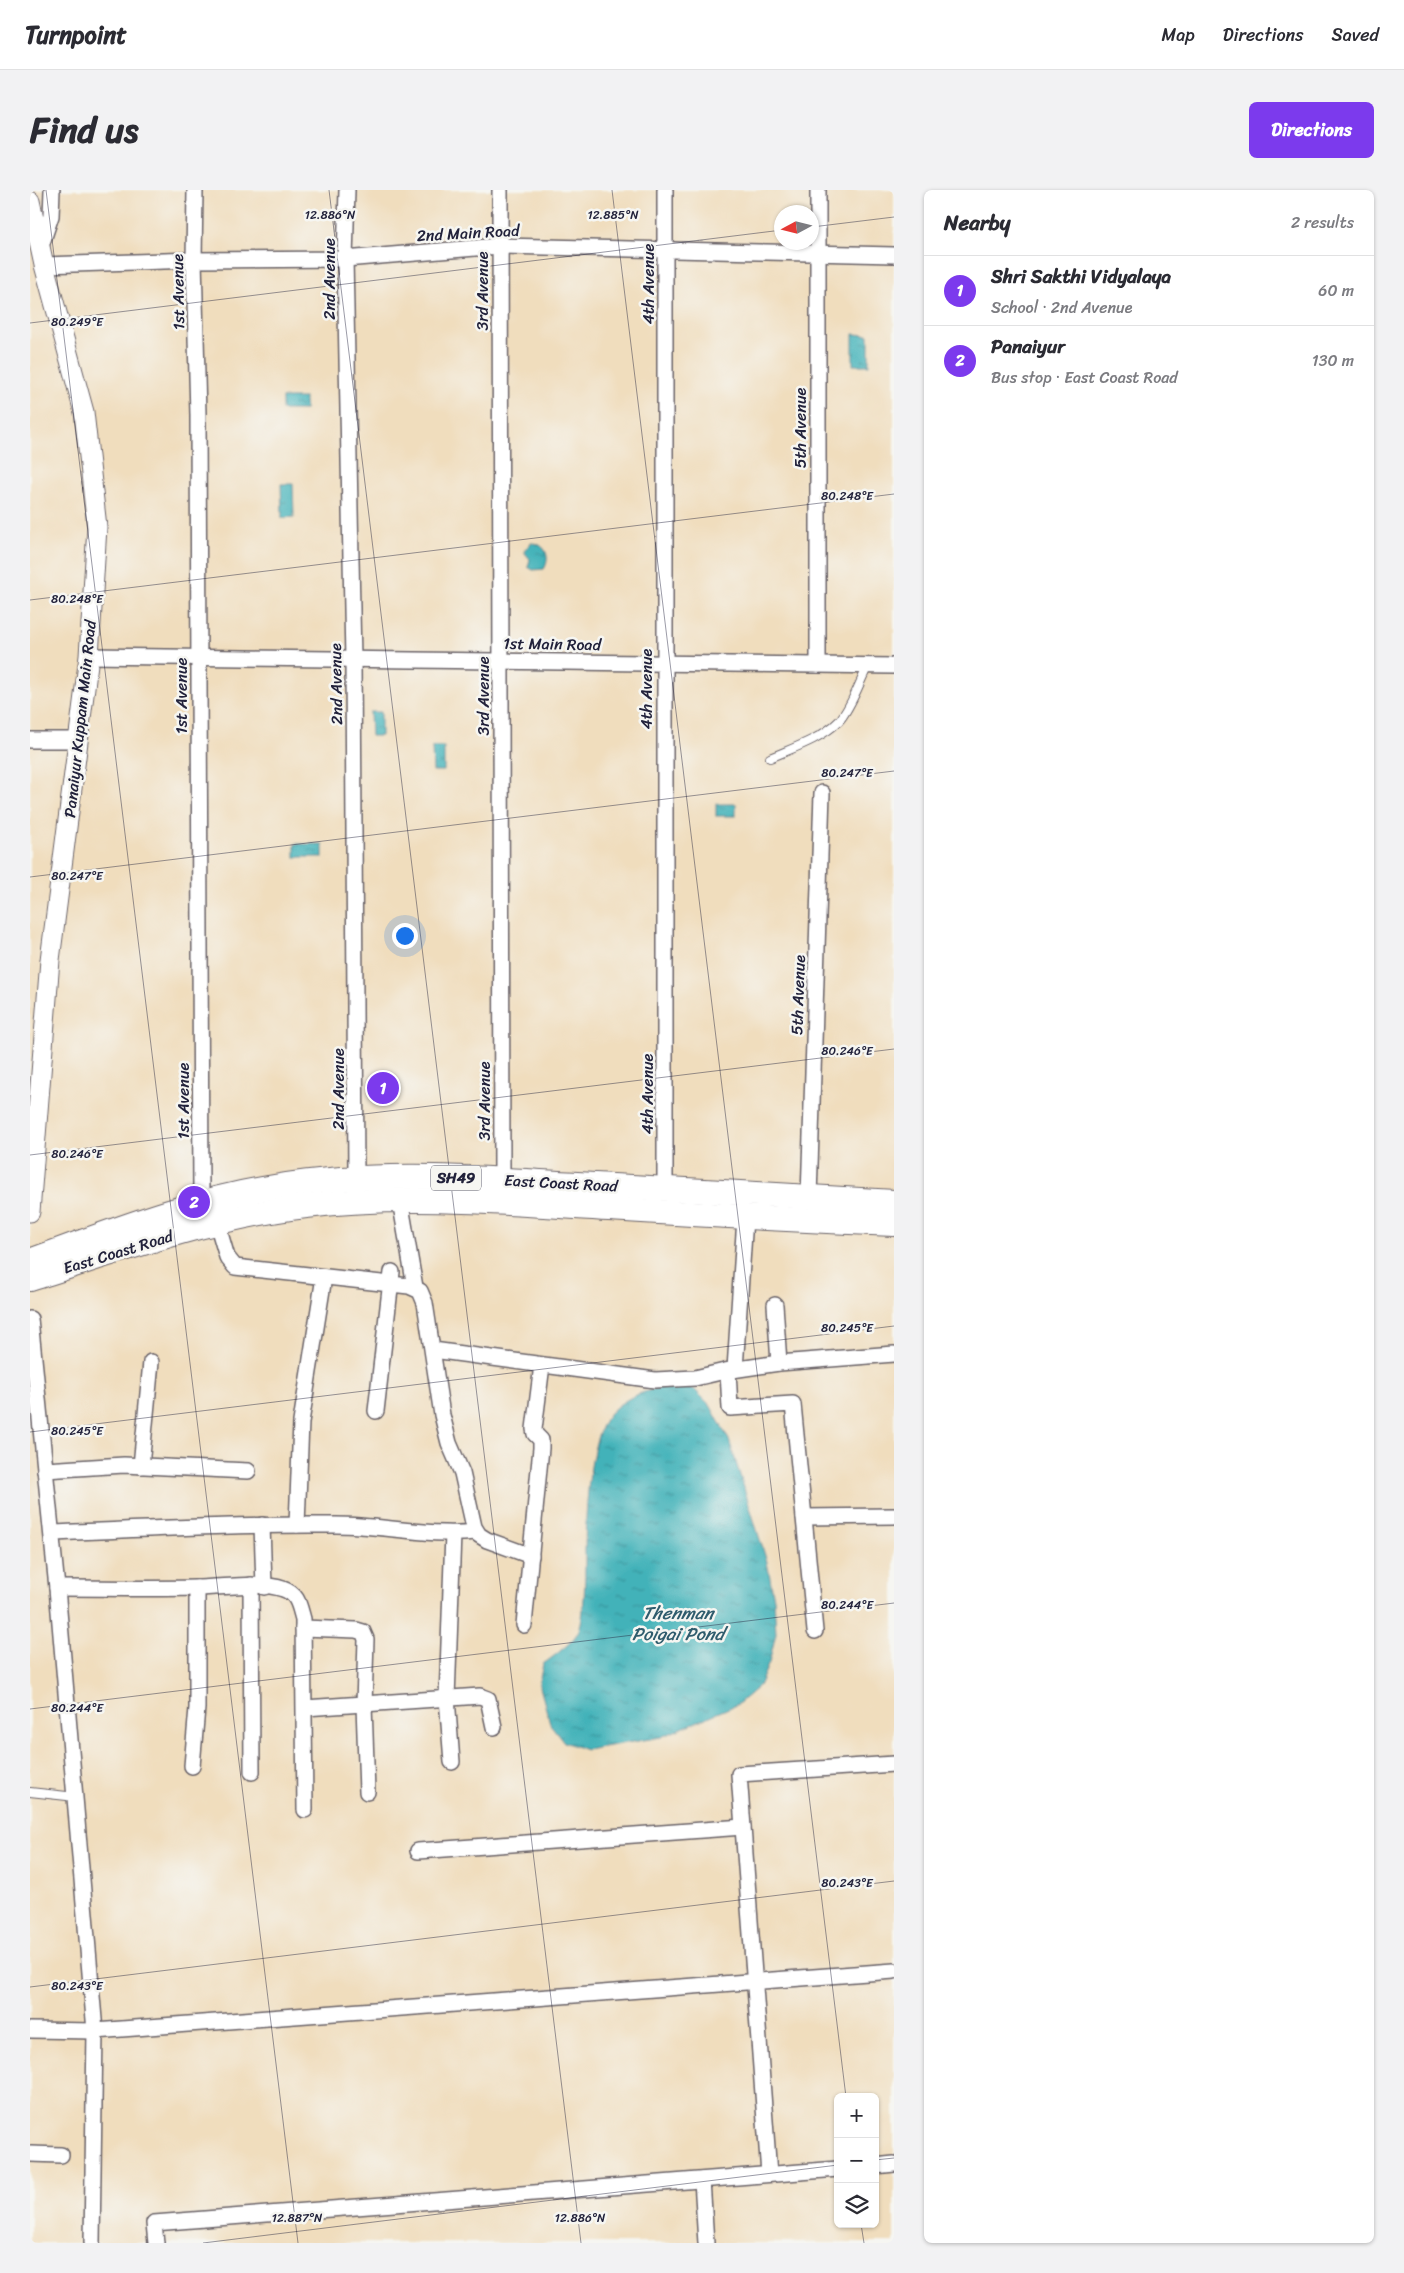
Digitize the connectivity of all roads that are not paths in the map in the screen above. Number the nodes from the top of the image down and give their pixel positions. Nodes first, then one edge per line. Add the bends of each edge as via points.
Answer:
1 (52, 190) edge
2 (195, 190) edge
3 (347, 190) edge
4 (500, 190) edge
5 (665, 190) edge
6 (818, 190) edge
7 (30, 201) edge
8 (41, 246) junction
9 (499, 246) junction
10 (665, 250) junction
11 (818, 253) junction
12 (894, 255) edge
13 (345, 259) junction
14 (194, 260) junction
15 (44, 265) junction
16 (89, 656) junction
17 (198, 657) junction
18 (354, 659) junction
19 (501, 661) junction
20 (664, 663) junction
21 (818, 665) junction
22 (868, 666) junction
23 (894, 666) edge
24 (30, 740) edge
25 (79, 740) junction
26 (770, 758) dead end
27 (822, 794) dead end
28 (33, 1124) edge
29 (356, 1177) junction
30 (665, 1189) junction
31 (502, 1191) junction
32 (808, 1197) junction
33 (400, 1200) junction
34 (894, 1202) edge
35 (201, 1203) junction
36 (30, 1212) edge
37 (745, 1218) junction
38 (217, 1222) junction
39 (894, 1224) edge
40 (30, 1261) edge
41 (324, 1276) junction
42 (391, 1278) junction
43 (30, 1279) edge
44 (415, 1288) junction
45 (775, 1305) dead end
46 (30, 1319) edge
47 (433, 1350) junction
48 (894, 1354) edge
49 (151, 1362) dead end
50 (779, 1364) junction
51 (542, 1365) junction
52 (731, 1370) junction
53 (376, 1411) dead end
54 (36, 1445) edge
55 (141, 1466) junction
56 (45, 1470) junction
57 (248, 1471) dead end
58 (894, 1516) edge
59 (804, 1517) junction
60 (297, 1525) junction
61 (262, 1526) junction
62 (476, 1532) junction
63 (52, 1533) junction
64 (453, 1534) junction
65 (531, 1556) junction
66 (258, 1586) junction
67 (57, 1588) junction
68 (197, 1588) junction
69 (524, 1625) dead end
70 (303, 1628) junction
71 (815, 1631) dead end
72 (448, 1698) junction
73 (364, 1705) junction
74 (305, 1708) junction
75 (494, 1727) dead end
76 (452, 1762) dead end
77 (894, 1764) edge
78 (192, 1766) dead end
79 (252, 1772) dead end
80 (30, 1792) edge
81 (366, 1792) dead end
82 (76, 1796) junction
83 (305, 1810) dead end
84 (743, 1827) junction
85 (418, 1851) dead end
86 (894, 1971) edge
87 (755, 1981) junction
88 (30, 2030) edge
89 (95, 2031) junction
90 (30, 2154) edge
91 (61, 2155) dead end
92 (894, 2164) edge
93 (879, 2166) edge
94 (834, 2169) edge
95 (769, 2174) junction
96 (702, 2180) junction
97 (92, 2243) edge
98 (156, 2243) edge
99 (706, 2243) edge

1 - 8 street via 51,216
2 - 14 street, 1st Avenue
3 - 13 street, 2nd Avenue
4 - 9 street, 3rd Avenue
5 - 10 street, 4th Avenue
6 - 11 street, 5th Avenue
7 - 8 street, Panaiyur Kuppam Main Road
8 - 15 street, Panaiyur Kuppam Main Road
9 - 10 street, 2nd Main Road
9 - 13 street, 2nd Main Road
9 - 19 street, 3rd Avenue
10 - 11 street, 2nd Main Road
10 - 20 street, 4th Avenue
11 - 12 street, 2nd Main Road
11 - 21 street, 5th Avenue
13 - 14 street, 2nd Main Road
13 - 18 street, 2nd Avenue
14 - 15 street, 2nd Main Road
14 - 17 street, 1st Avenue
15 - 16 street, Panaiyur Kuppam Main Road via 84,412 97,527
16 - 17 street, 1st Main Road
16 - 25 street, Panaiyur Kuppam Main Road
17 - 18 street, 1st Main Road
17 - 35 street, 1st Avenue
18 - 19 street, 1st Main Road
18 - 29 street, 2nd Avenue
19 - 20 street, 1st Main Road
19 - 31 street, 3rd Avenue
20 - 21 street, 1st Main Road
20 - 30 street, 4th Avenue
21 - 22 street, 1st Main Road
22 - 23 street, 1st Main Road
22 - 26 lane via 839,720 815,738
24 - 25 street
25 - 28 street, Panaiyur Kuppam Main Road via 50,960
27 - 32 street, 5th Avenue
28 - 36 street, Panaiyur Kuppam Main Road
29 - 31 main road, East Coast Road / SH49 via 421,1176
29 - 35 main road, East Coast Road / SH49 via 274,1187
30 - 31 main road, East Coast Road / SH49
30 - 32 main road, East Coast Road / SH49
31 - 33 main road, East Coast Road / SH49
31 - 37 main road, East Coast Road / SH49
32 - 34 main road, East Coast Road / SH49
33 - 38 main road, East Coast Road / SH49 via 304,1206
33 - 44 street
35 - 40 main road, East Coast Road / SH49
37 - 39 main road, East Coast Road / SH49
37 - 52 street
38 - 41 street via 227,1257 235,1267
38 - 43 main road, East Coast Road / SH49
41 - 42 street
41 - 60 street via 301,1428
42 - 44 street
42 - 53 street
44 - 47 street via 425,1303
45 - 50 street
46 - 54 street
47 - 51 street
47 - 62 street via 442,1415 462,1473
48 - 50 street
49 - 55 street
50 - 52 street
51 - 52 street via 655,1380 695,1378
51 - 65 street via 534,1429 541,1440 541,1448
52 - 59 street via 730,1408 794,1404
54 - 56 street
55 - 56 street
55 - 57 street
56 - 63 street
58 - 59 street
59 - 71 street
60 - 61 street
60 - 64 street
61 - 63 street
61 - 66 street
62 - 64 street
62 - 65 street via 487,1540
63 - 67 street
64 - 72 street
65 - 69 street
66 - 68 street
66 - 70 street via 281,1588 293,1594 299,1601
66 - 79 street
67 - 68 street
67 - 82 street
68 - 78 street via 197,1699
70 - 73 street via 363,1632 367,1646
70 - 74 street
72 - 73 street
72 - 75 street via 480,1696 488,1699
72 - 76 street
73 - 74 street
73 - 81 street
74 - 83 street
77 - 84 street via 739,1774
80 - 82 lane
82 - 89 street
84 - 85 street
84 - 87 street
86 - 87 street
87 - 89 street
87 - 95 street
88 - 89 street
89 - 97 street
90 - 91 street
92 - 93 street
94 - 95 street
95 - 96 street
96 - 98 street via 154,2223
96 - 99 street

